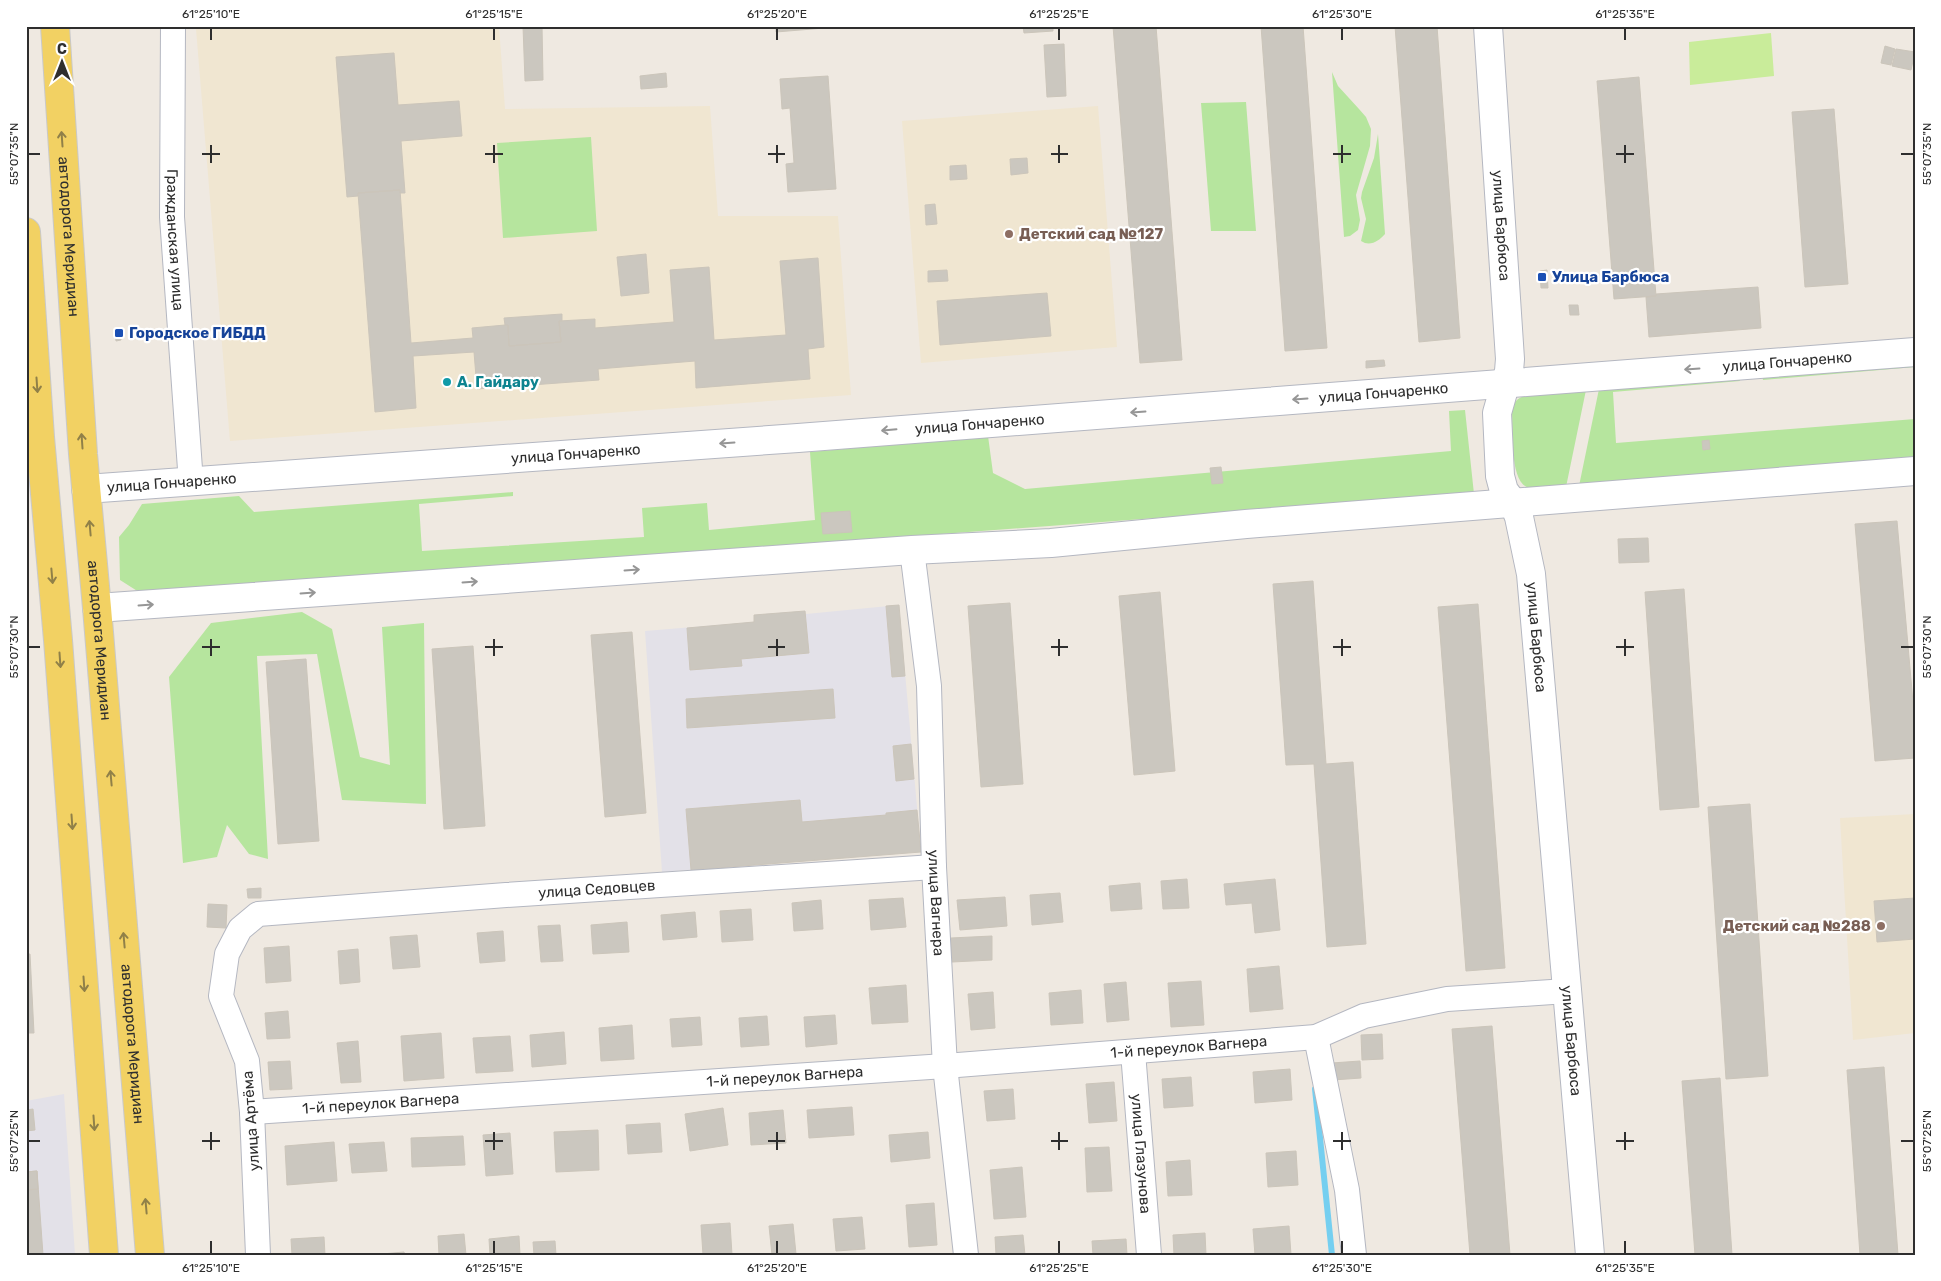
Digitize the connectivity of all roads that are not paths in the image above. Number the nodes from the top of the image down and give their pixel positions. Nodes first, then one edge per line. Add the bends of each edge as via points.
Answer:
1 (55, 26) edge
2 (173, 26) edge
3 (1488, 26) edge
4 (26, 232) edge
5 (1915, 352) edge
6 (1506, 384) junction
7 (1915, 471) edge
8 (191, 483) junction
9 (86, 489) junction
10 (45, 493) junction
11 (1514, 504) junction
12 (912, 550) junction
13 (98, 608) junction
14 (56, 612) junction
15 (934, 867) junction
16 (258, 914) joint
17 (1567, 991) junction
18 (1316, 1037) junction
19 (1133, 1052) junction
20 (945, 1066) junction
21 (252, 1112) junction
22 (104, 1255) edge
23 (150, 1255) edge
24 (258, 1255) edge
25 (966, 1255) edge
26 (1149, 1255) edge
27 (1354, 1255) edge
28 (1590, 1255) edge

9 -> 1 main road, автодорога Меридиан
2 - 8 street, Гражданская улица via 172,217
3 - 6 street, улица Барбюса via 1510,340
4 -> 10 main road
5 -> 6 street, улица Гончаренко
6 -> 8 street, улица Гончаренко
6 - 11 street, улица Барбюса via 1497,413 1500,476 1504,491
7 - 11 street
8 - 9 street, улица Гончаренко
9 - 10 main road, улица Гончаренко
13 -> 9 main road, автодорога Меридиан
10 -> 14 main road
11 - 12 street via 1266,522 1051,543
11 - 17 street, улица Барбюса via 1531,574
13 -> 12 street
12 - 15 street, улица Вагнера via 929,686
13 - 14 main road
23 -> 13 main road, автодорога Меридиан
14 -> 22 main road
15 - 16 street, улица Седовцев
15 - 20 street, улица Вагнера
16 - 21 street, улица Артёма via 240,929 227,954 221,996 247,1061
17 - 18 street, 1-й переулок Вагнера via 1446,999 1364,1016
17 - 28 street, улица Барбюса
18 - 19 street, 1-й переулок Вагнера
18 - 27 street via 1347,1190
19 - 20 street, 1-й переулок Вагнера
19 - 26 street, улица Глазунова
20 - 21 street, 1-й переулок Вагнера
20 - 25 street, улица Вагнера
21 - 24 street, улица Артёма

